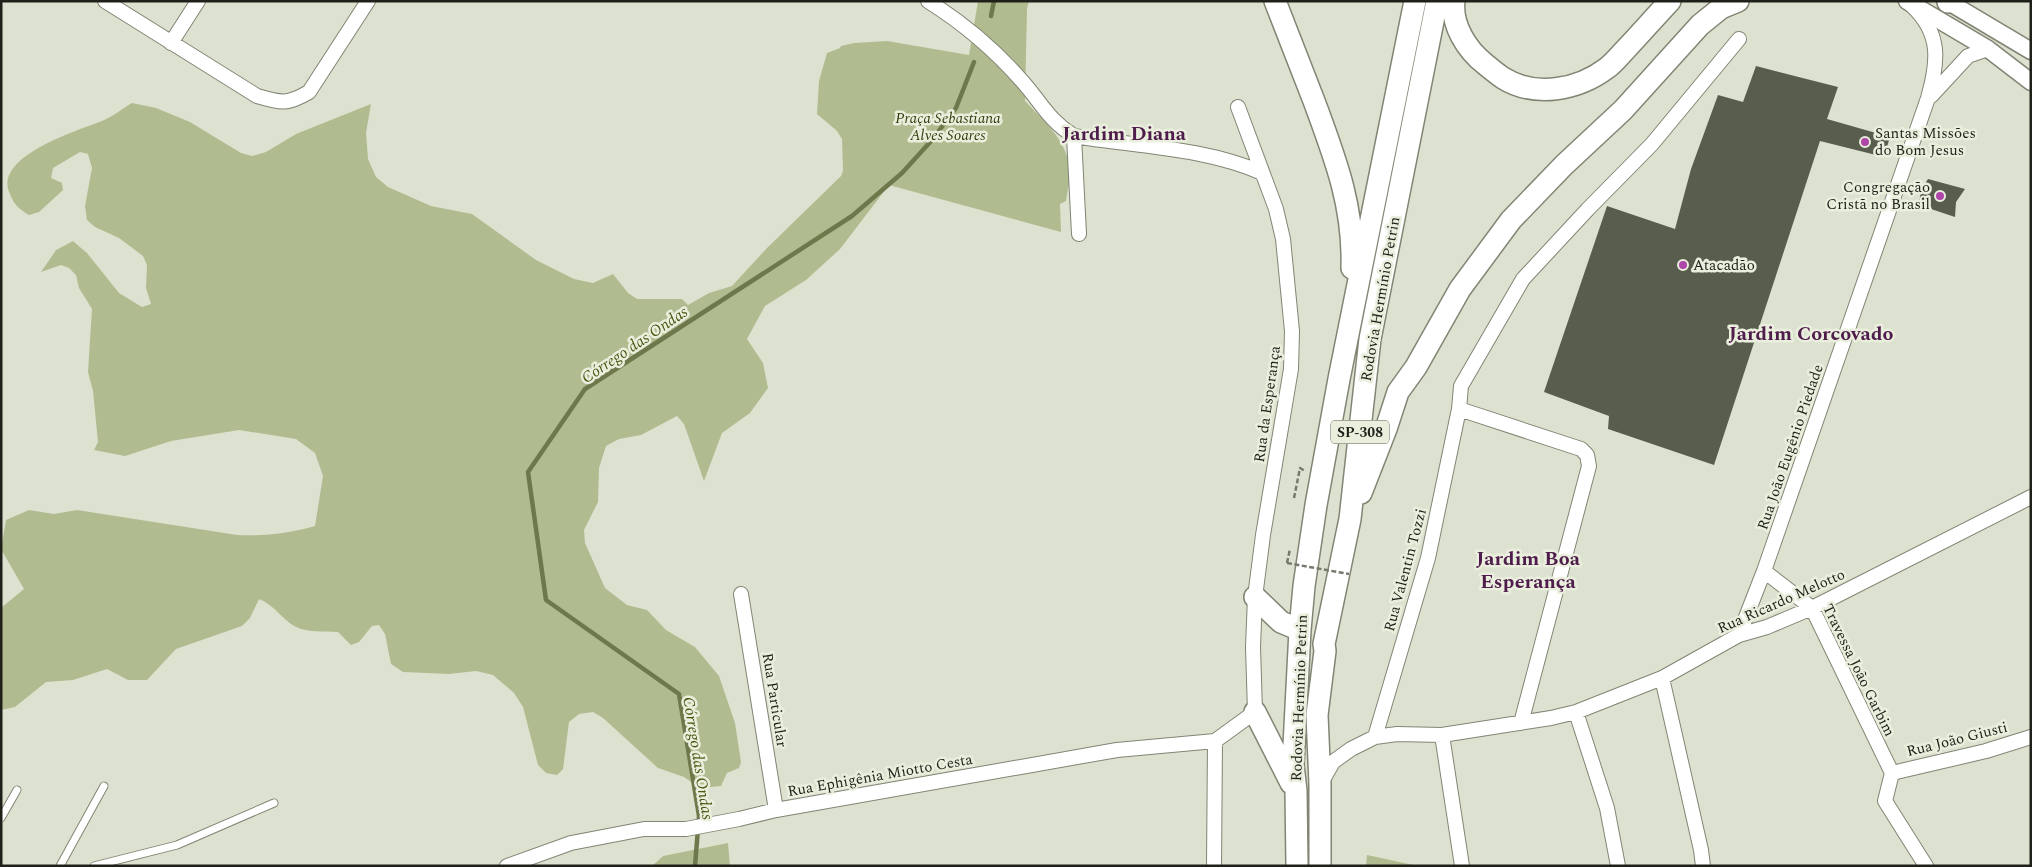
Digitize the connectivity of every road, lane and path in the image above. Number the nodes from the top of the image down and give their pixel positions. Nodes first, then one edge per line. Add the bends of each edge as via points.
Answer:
1 (105, 1) edge
2 (198, 1) edge
3 (368, 1) edge
4 (928, 1) edge
5 (1275, 1) edge
6 (1415, 1) edge
7 (1437, 1) edge
8 (1454, 1) edge
9 (1670, 1) edge
10 (1738, 1) edge
11 (1907, 1) edge
12 (1954, 3) edge
13 (1739, 39) dead end
14 (171, 43) junction
15 (1988, 49) junction
16 (2031, 51) edge
17 (2031, 82) edge
18 (1928, 98) junction
19 (1238, 107) dead end
20 (1074, 136) junction
21 (1262, 173) junction
22 (1079, 234) dead end
23 (1339, 379) junction
24 (1459, 409) junction
25 (2031, 497) edge
26 (1350, 519) junction
27 (1287, 562) dead end
28 (1764, 571) junction
29 (1349, 574) dead end
30 (741, 594) dead end
31 (1256, 597) junction
32 (1812, 608) junction
33 (1300, 630) junction
34 (1739, 635) junction
35 (1662, 678) junction
36 (1255, 712) junction
37 (1576, 712) junction
38 (1521, 723) junction
39 (1442, 735) junction
40 (1375, 736) junction
41 (2031, 737) edge
42 (1215, 741) junction
43 (1892, 773) junction
44 (1320, 784) junction
45 (104, 786) dead end
46 (17, 790) dead end
47 (1296, 791) junction
48 (274, 803) dead end
49 (776, 810) junction
50 (1, 818) edge
51 (113, 863) edge
52 (60, 866) edge
53 (94, 866) edge
54 (507, 866) edge
55 (1214, 866) edge
56 (1297, 866) edge
57 (1320, 866) edge
58 (1462, 866) edge
59 (1618, 866) edge
60 (1704, 866) edge
61 (1926, 866) edge

1 - 14 street
2 - 14 street
3 - 14 street via 309,92 293,102 277,102 257,96
4 - 20 street via 1000,57 1024,82 1043,109 1061,128
5 - 23 main road via 1338,164 1346,193 1353,241
6 - 23 main road, Rodovia Hermínio Petrin / SP-308
7 - 26 main road, Rodovia Hermínio Petrin / SP-308 via 1370,339
8 - 9 main road via 1456,22 1465,42 1479,60 1504,79 1540,90 1566,88 1608,68
10 - 26 main road via 1721,8 1700,25 1623,110 1511,220 1460,289 1416,367 1398,392
11 - 15 street
11 - 18 street, Rua João Eugênio Piedade via 1919,12 1936,44 1936,72
12 - 16 street
13 - 24 street, Rua Valentin Tozzi via 1652,144 1523,279 1461,386
15 - 17 street
15 - 18 street, Rua João Eugênio Piedade via 1968,56
18 - 28 street, Rua João Eugênio Piedade
19 - 21 street, Rua da Esperança
20 - 21 street via 1238,162
20 - 22 street
21 - 31 street, Rua da Esperança via 1283,238 1292,331 1292,369
23 - 33 main road, Rodovia Hermínio Petrin / SP-308 via 1316,505
24 - 38 street via 1582,449 1589,458
24 - 40 street, Rua Valentin Tozzi via 1428,558
25 - 32 street, Rua Ricardo Melotto
26 - 44 main road, Rodovia Hermínio Petrin / SP-308 via 1324,644 1317,715
27 - 29 path, bridge
28 - 32 street, Travessa João Garbim
28 - 34 street, Rua João Eugênio Piedade
30 - 49 street, Rua Particular
31 - 33 main road via 1281,622
31 - 36 street, Rua da Esperança via 1253,647
32 - 34 street, Rua Ricardo Melotto
32 - 43 street, Travessa João Garbim
33 - 47 main road, Rodovia Hermínio Petrin / SP-308 via 1293,765
34 - 35 street, Rua Ricardo Melotto
35 - 37 street, Rua Ricardo Melotto
35 - 60 street
36 - 42 street
36 - 47 main road
37 - 38 street, Rua Ricardo Melotto
37 - 59 street via 1607,808
38 - 39 street, Rua Ricardo Melotto
39 - 40 street, Rua Ricardo Melotto
39 - 58 street
40 - 44 street, Rua Ricardo Melotto via 1333,762
41 - 43 street, Rua João Giusti
42 - 49 street, Rua Ephigênia Miotto Cesta via 1117,750
42 - 55 street
43 - 61 street via 1884,801
44 - 57 main road, Rodovia Hermínio Petrin / SP-308
45 - 52 lane
46 - 50 lane
47 - 56 main road, Rodovia Hermínio Petrin / SP-308
48 - 51 lane via 177,845
49 - 54 street, Rua Ephigênia Miotto Cesta via 686,829 644,829 571,843
51 - 53 lane

